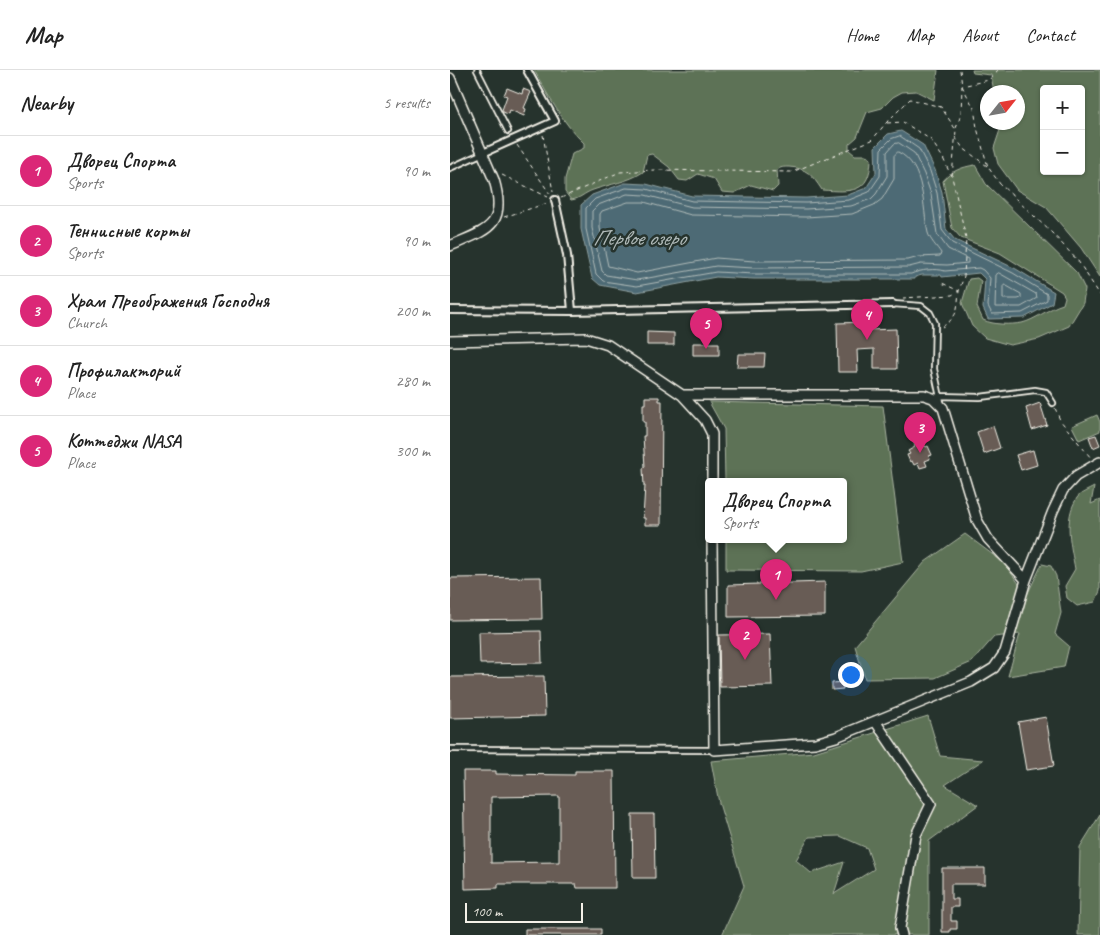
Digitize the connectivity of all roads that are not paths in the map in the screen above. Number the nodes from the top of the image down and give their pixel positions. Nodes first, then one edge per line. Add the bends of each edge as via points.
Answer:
1 (477, 70) edge
2 (528, 70) edge
3 (450, 78) edge
4 (508, 131) dead end
5 (483, 153) junction
6 (450, 168) edge
7 (555, 200) road end
8 (450, 246) edge
9 (893, 304) joint
10 (450, 310) edge
11 (572, 310) junction
12 (450, 340) edge
13 (682, 395) junction
14 (924, 395) junction
15 (939, 396) junction
16 (1053, 403) road end
17 (942, 408) junction
18 (1098, 463) edge
19 (712, 478) edge
20 (712, 543) edge
21 (1026, 580) junction
22 (875, 721) junction
23 (450, 749) edge
24 (714, 750) junction
25 (902, 935) edge

1 - 4 lane
2 - 5 street via 555,121
3 - 5 street
5 - 6 lane
5 - 8 street via 499,195 498,215 488,230
7 - 11 street via 567,255
9 - 11 street
9 - 15 lane via 921,306 935,323 934,369
10 - 11 street
12 - 13 street via 586,338 608,345
13 - 14 street
13 - 19 street via 705,420 712,434
14 - 15 lane
14 - 17 street via 933,398
15 - 16 lane via 980,397 1035,390 1046,392
15 - 17 lane
17 - 21 street via 977,520 988,539
18 - 21 street via 1076,476 1063,490
20 - 24 street
21 - 22 street via 1005,652 994,668 971,682
22 - 24 street via 815,743
22 - 25 street via 932,804 916,835 900,928
23 - 24 lane

